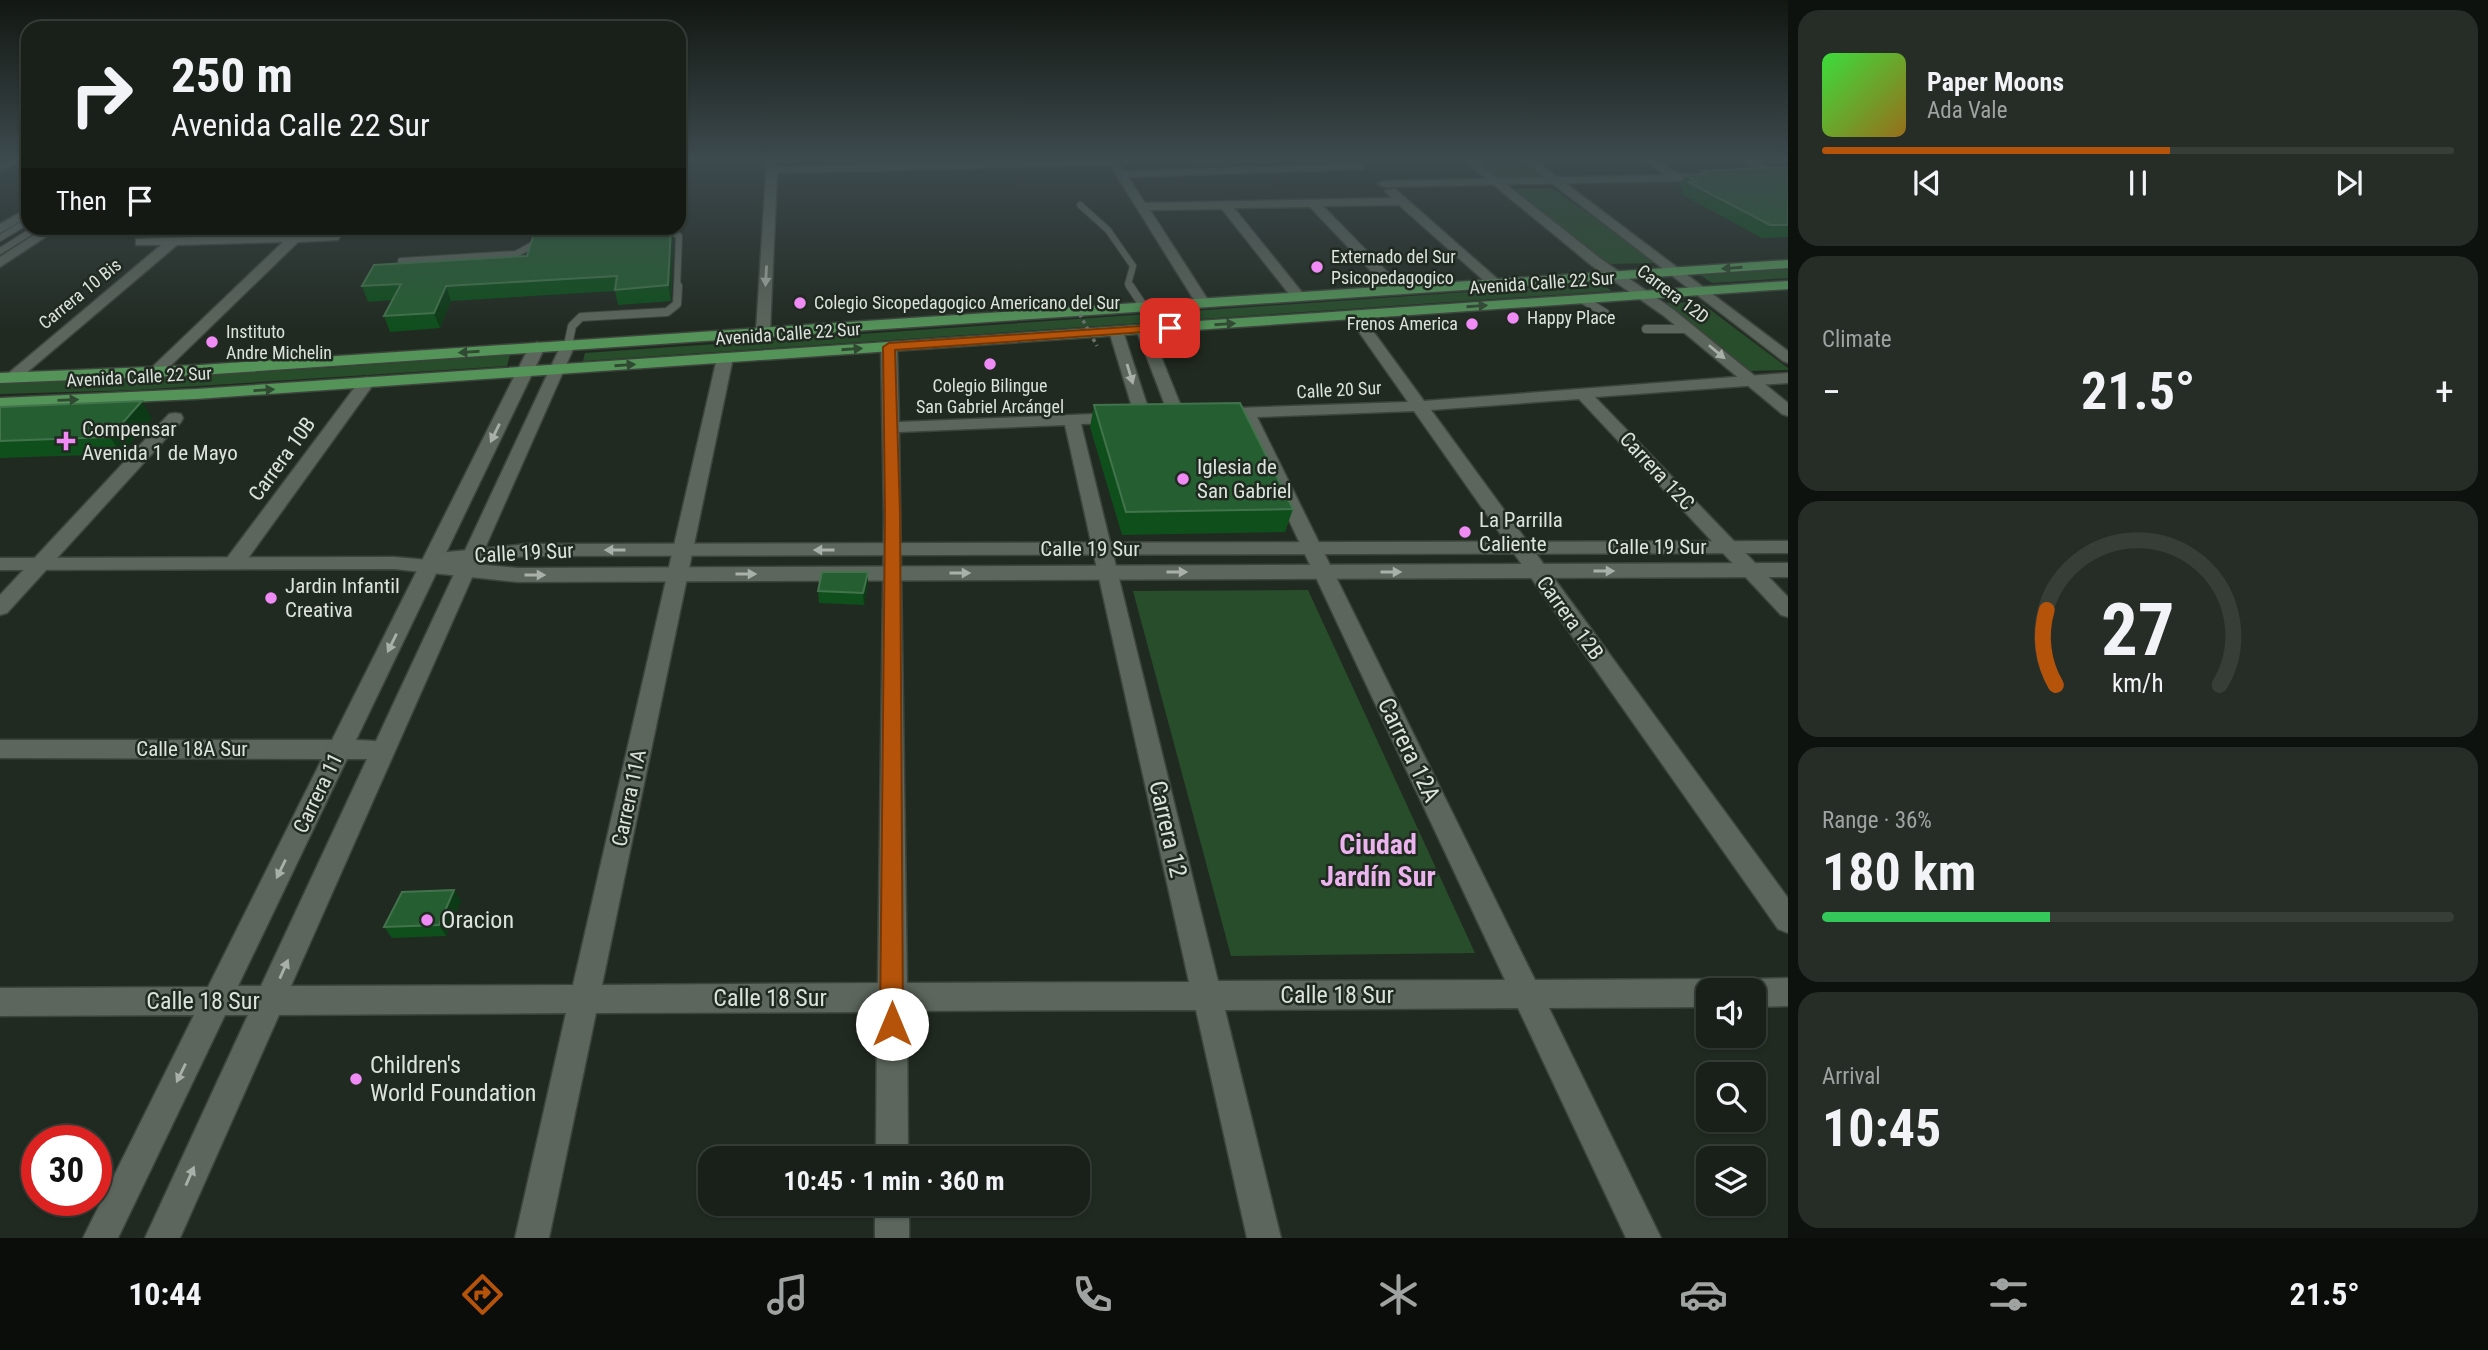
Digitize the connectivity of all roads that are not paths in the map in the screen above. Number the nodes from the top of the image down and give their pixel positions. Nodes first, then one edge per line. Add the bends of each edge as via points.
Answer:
1 (21, 216) edge
2 (769, 216) edge
3 (1092, 216) edge
4 (1148, 216) edge
5 (1234, 216) edge
6 (1325, 216) edge
7 (1418, 216) edge
8 (1540, 216) edge
9 (1601, 216) edge
10 (21, 224) edge
11 (0, 229) edge
12 (26, 235) edge
13 (42, 235) edge
14 (548, 235) edge
15 (677, 235) edge
16 (334, 237) dead end
17 (0, 238) edge
18 (295, 238) junction
19 (174, 241) junction
20 (140, 242) dead end
21 (0, 251) edge
22 (401, 261) edge
23 (0, 262) edge
24 (1788, 264) edge
25 (1676, 272) junction
26 (1616, 275) junction
27 (1495, 283) junction
28 (1788, 285) edge
29 (1397, 290) junction
30 (1701, 291) junction
31 (1644, 295) junction
32 (1298, 296) junction
33 (1582, 299) junction
34 (1203, 303) junction
35 (1144, 307) junction
36 (1605, 313) dead end
37 (1354, 315) junction
38 (1143, 329) junction
39 (1646, 329) dead end
40 (1689, 329) junction
41 (1116, 331) junction
42 (763, 332) junction
43 (568, 345) junction
44 (537, 347) junction
45 (889, 347) junction
46 (725, 358) junction
47 (1788, 359) edge
48 (557, 369) junction
49 (155, 372) junction
50 (525, 372) junction
51 (6, 377) edge
52 (1788, 379) edge
53 (1752, 381) junction
54 (367, 383) junction
55 (1583, 394) junction
56 (3, 406) edge
57 (1418, 406) junction
58 (1788, 411) edge
59 (1247, 413) junction
60 (1224, 414) edge
61 (1143, 417) junction
62 (174, 418) dead end
63 (1072, 420) junction
64 (891, 427) junction
65 (1728, 547) junction
66 (1788, 547) edge
67 (1519, 548) junction
68 (1318, 560) junction
69 (892, 561) junction
70 (1106, 561) junction
71 (469, 562) junction
72 (681, 562) junction
73 (431, 563) junction
74 (40, 564) junction
75 (234, 564) junction
76 (0, 565) edge
77 (1750, 570) junction
78 (1788, 570) edge
79 (1536, 571) junction
80 (0, 608) edge
81 (1788, 610) edge
82 (0, 749) edge
83 (339, 750) junction
84 (384, 750) junction
85 (1788, 920) edge
86 (1788, 992) edge
87 (1696, 993) edge
88 (1766, 993) edge
89 (1526, 994) junction
90 (1207, 996) junction
91 (892, 998) junction
92 (584, 999) junction
93 (216, 1001) junction
94 (270, 1001) junction
95 (0, 1002) edge
96 (892, 1146) edge
97 (892, 1216) edge
98 (100, 1238) edge
99 (162, 1238) edge
100 (532, 1238) edge
101 (892, 1238) edge
102 (1264, 1238) edge
103 (1644, 1238) edge

1 - 11 street
2 -> 42 street
3 - 35 lane via 1133,266 1128,284
4 - 34 street
5 - 32 street
6 - 29 street
7 - 27 street
8 - 26 street, Carrera 12D
9 - 25 street, Carrera 12D
10 - 17 lane
12 - 21 lane
13 - 23 street
14 - 22 lane via 516,254
15 - 43 lane via 677,304 667,312 581,317 572,326
16 - 18 street
18 - 19 street
18 - 49 street
19 - 20 street
19 - 51 street, Carrera 10 Bis
24 -> 25 main road, Avenida Calle 22 Sur
25 - 26 main road, Avenida Calle 22 Sur
25 - 30 street, Carrera 12D
26 - 27 main road, Avenida Calle 22 Sur
26 - 31 street, Carrera 12D
27 - 29 main road, Avenida Calle 22 Sur
28 - 30 main road, Avenida Calle 22 Sur
29 - 32 main road, Avenida Calle 22 Sur
30 - 31 main road, Avenida Calle 22 Sur
30 - 47 street, Carrera 12D
31 - 33 main road, Avenida Calle 22 Sur
31 - 40 street, Carrera 12D
32 - 34 main road, Avenida Calle 22 Sur
33 - 36 lane
37 -> 33 main road, Avenida Calle 22 Sur
34 - 35 main road, Avenida Calle 22 Sur
35 - 42 main road, Avenida Calle 22 Sur
38 -> 37 main road, Avenida Calle 22 Sur
37 - 57 street, Carrera 12B
38 - 41 main road, Avenida Calle 22 Sur
38 - 61 street via 1182,416
39 - 40 lane
40 -> 53 street, Carrera 12D
41 - 45 main road, Avenida Calle 22 Sur
41 -> 61 street
42 - 43 main road, Avenida Calle 22 Sur
43 - 44 main road, Avenida Calle 22 Sur
43 - 48 street, Carrera 11
44 -> 49 main road, Avenida Calle 22 Sur
44 - 50 street, Carrera 11
46 -> 45 main road, Avenida Calle 22 Sur
45 - 64 street
48 -> 46 main road, Avenida Calle 22 Sur
46 - 72 street, Carrera 11A
48 - 50 main road, Avenida Calle 22 Sur
48 - 71 street, Carrera 11
49 - 51 main road, Avenida Calle 22 Sur
50 - 54 main road, Avenida Calle 22 Sur
50 -> 73 street, Carrera 11
52 - 53 street, Calle 20 Sur
53 - 55 street, Calle 20 Sur
53 - 58 street, Carrera 12D
56 -> 54 main road, Avenida Calle 22 Sur
54 - 75 street, Carrera 10B
55 - 57 street, Calle 20 Sur
55 - 65 street, Carrera 12C
57 - 59 street, Calle 20 Sur
57 - 67 street, Carrera 12B
59 - 60 street, Calle 20 Sur
59 - 68 street, Carrera 12A
61 - 63 street
62 - 74 street
63 - 64 street
63 - 70 street, Carrera 12
64 - 69 street
65 - 66 street, Calle 19 Sur
65 - 67 street, Calle 19 Sur
65 - 77 street, Carrera 12C
67 - 68 street, Calle 19 Sur
67 - 79 street, Carrera 12B
68 - 70 street, Calle 19 Sur
68 -> 79 street, Calle 19 Sur
68 - 89 street, Carrera 12A
69 - 70 street, Calle 19 Sur
69 - 72 street, Calle 19 Sur
69 - 91 street
70 - 90 street, Carrera 12
71 - 72 street, Calle 19 Sur via 518,575
71 - 73 street, Calle 19 Sur
71 - 84 street, Carrera 11
72 - 92 street, Carrera 11A
73 - 75 street, Calle 19 Sur
73 -> 83 street, Carrera 11
74 - 75 street, Calle 19 Sur
74 - 76 street, Calle 19 Sur
74 - 80 street
77 - 78 street, Calle 19 Sur
79 -> 77 street, Calle 19 Sur
77 - 81 street, Carrera 12C
79 - 85 street, Carrera 12B
82 - 83 street, Calle 18A Sur
83 - 84 street, Calle 18A Sur
83 -> 93 street, Carrera 11
94 -> 84 street, Carrera 11
86 - 88 street
87 - 89 street, Calle 18 Sur
89 - 90 street, Calle 18 Sur
89 - 103 street, Carrera 12A
90 - 91 street, Calle 18 Sur
90 - 102 street, Carrera 12
91 - 92 street, Calle 18 Sur
91 - 96 street
92 - 94 street, Calle 18 Sur
92 - 100 street, Carrera 11A
93 - 94 street, Calle 18 Sur
93 - 95 street, Calle 18 Sur
93 -> 98 street, Carrera 11
99 -> 94 street, Carrera 11
97 - 101 street

